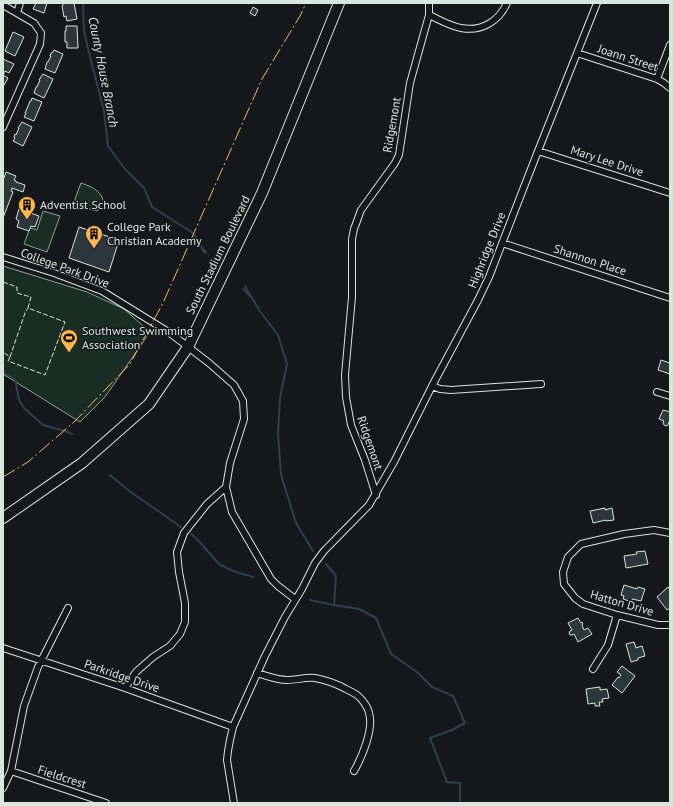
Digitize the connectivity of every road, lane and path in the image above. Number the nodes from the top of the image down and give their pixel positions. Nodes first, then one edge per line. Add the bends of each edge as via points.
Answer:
1 (20, 3) edge
2 (339, 3) edge
3 (428, 3) edge
4 (507, 3) edge
5 (597, 3) edge
6 (3, 5) edge
7 (17, 13) junction
8 (429, 15) junction
9 (670, 45) edge
10 (577, 53) junction
11 (657, 79) junction
12 (670, 88) edge
13 (3, 127) edge
14 (538, 150) junction
15 (670, 193) edge
16 (502, 243) junction
17 (3, 257) edge
18 (670, 298) edge
19 (188, 348) junction
20 (541, 384) dead end
21 (432, 386) junction
22 (657, 392) dead end
23 (670, 396) edge
24 (226, 487) junction
25 (376, 495) junction
26 (3, 518) edge
27 (670, 533) edge
28 (295, 599) junction
29 (68, 608) dead end
30 (617, 615) junction
31 (670, 625) edge
32 (3, 648) edge
33 (40, 660) junction
34 (593, 669) dead end
35 (257, 673) junction
36 (124, 688) junction
37 (233, 727) junction
38 (10, 771) junction
39 (354, 771) dead end
40 (3, 788) edge
41 (106, 803) edge
42 (234, 803) edge

1 - 7 street
2 - 19 main road, South Stadium Boulevard via 262,193
3 - 8 street
4 - 8 street via 500,15 490,24 472,29 460,28
5 - 10 street, Highridge Drive
6 - 7 street
7 - 13 street via 34,23 41,33 40,44
8 - 25 street, Ridgemont via 410,83 399,155 361,210 352,239 352,297 344,375 346,397 351,425
9 - 11 street
10 - 11 street, Joann Street
10 - 14 street, Highridge Drive
11 - 12 street, Joann Street
14 - 15 street, Mary Lee Drive
14 - 16 street, Highridge Drive
16 - 18 street, Shannon Place
16 - 21 street, Highridge Drive via 478,300
17 - 19 street, College Park Drive via 102,291 170,333
19 - 24 street, College Park Drive via 234,385 243,401 244,419 230,463
19 - 26 main road, South Stadium Boulevard via 149,404 82,463
20 - 21 street via 451,390
21 - 25 street, Highridge Drive
22 - 23 street
24 - 28 street, College Park Drive via 232,512 272,579
24 - 36 street via 207,504 184,533 177,552 185,603 185,622 180,634 170,646 136,672
25 - 28 street via 370,505 324,551
27 - 30 street, Hatton Drive via 654,530 581,544 568,557 563,572 564,584 575,598 583,604
28 - 35 street
29 - 33 street
30 - 31 street, Hatton Drive via 658,625
30 - 34 street via 608,645
32 - 33 street, Parkridge Drive
33 - 36 street, Parkridge Drive
33 - 38 street via 24,706
35 - 37 street
35 - 39 street via 286,680 324,680 357,695 369,713 370,728 362,758
36 - 37 street, Parkridge Drive
37 - 42 street via 227,760
38 - 40 street
38 - 41 street, Fieldcrest

